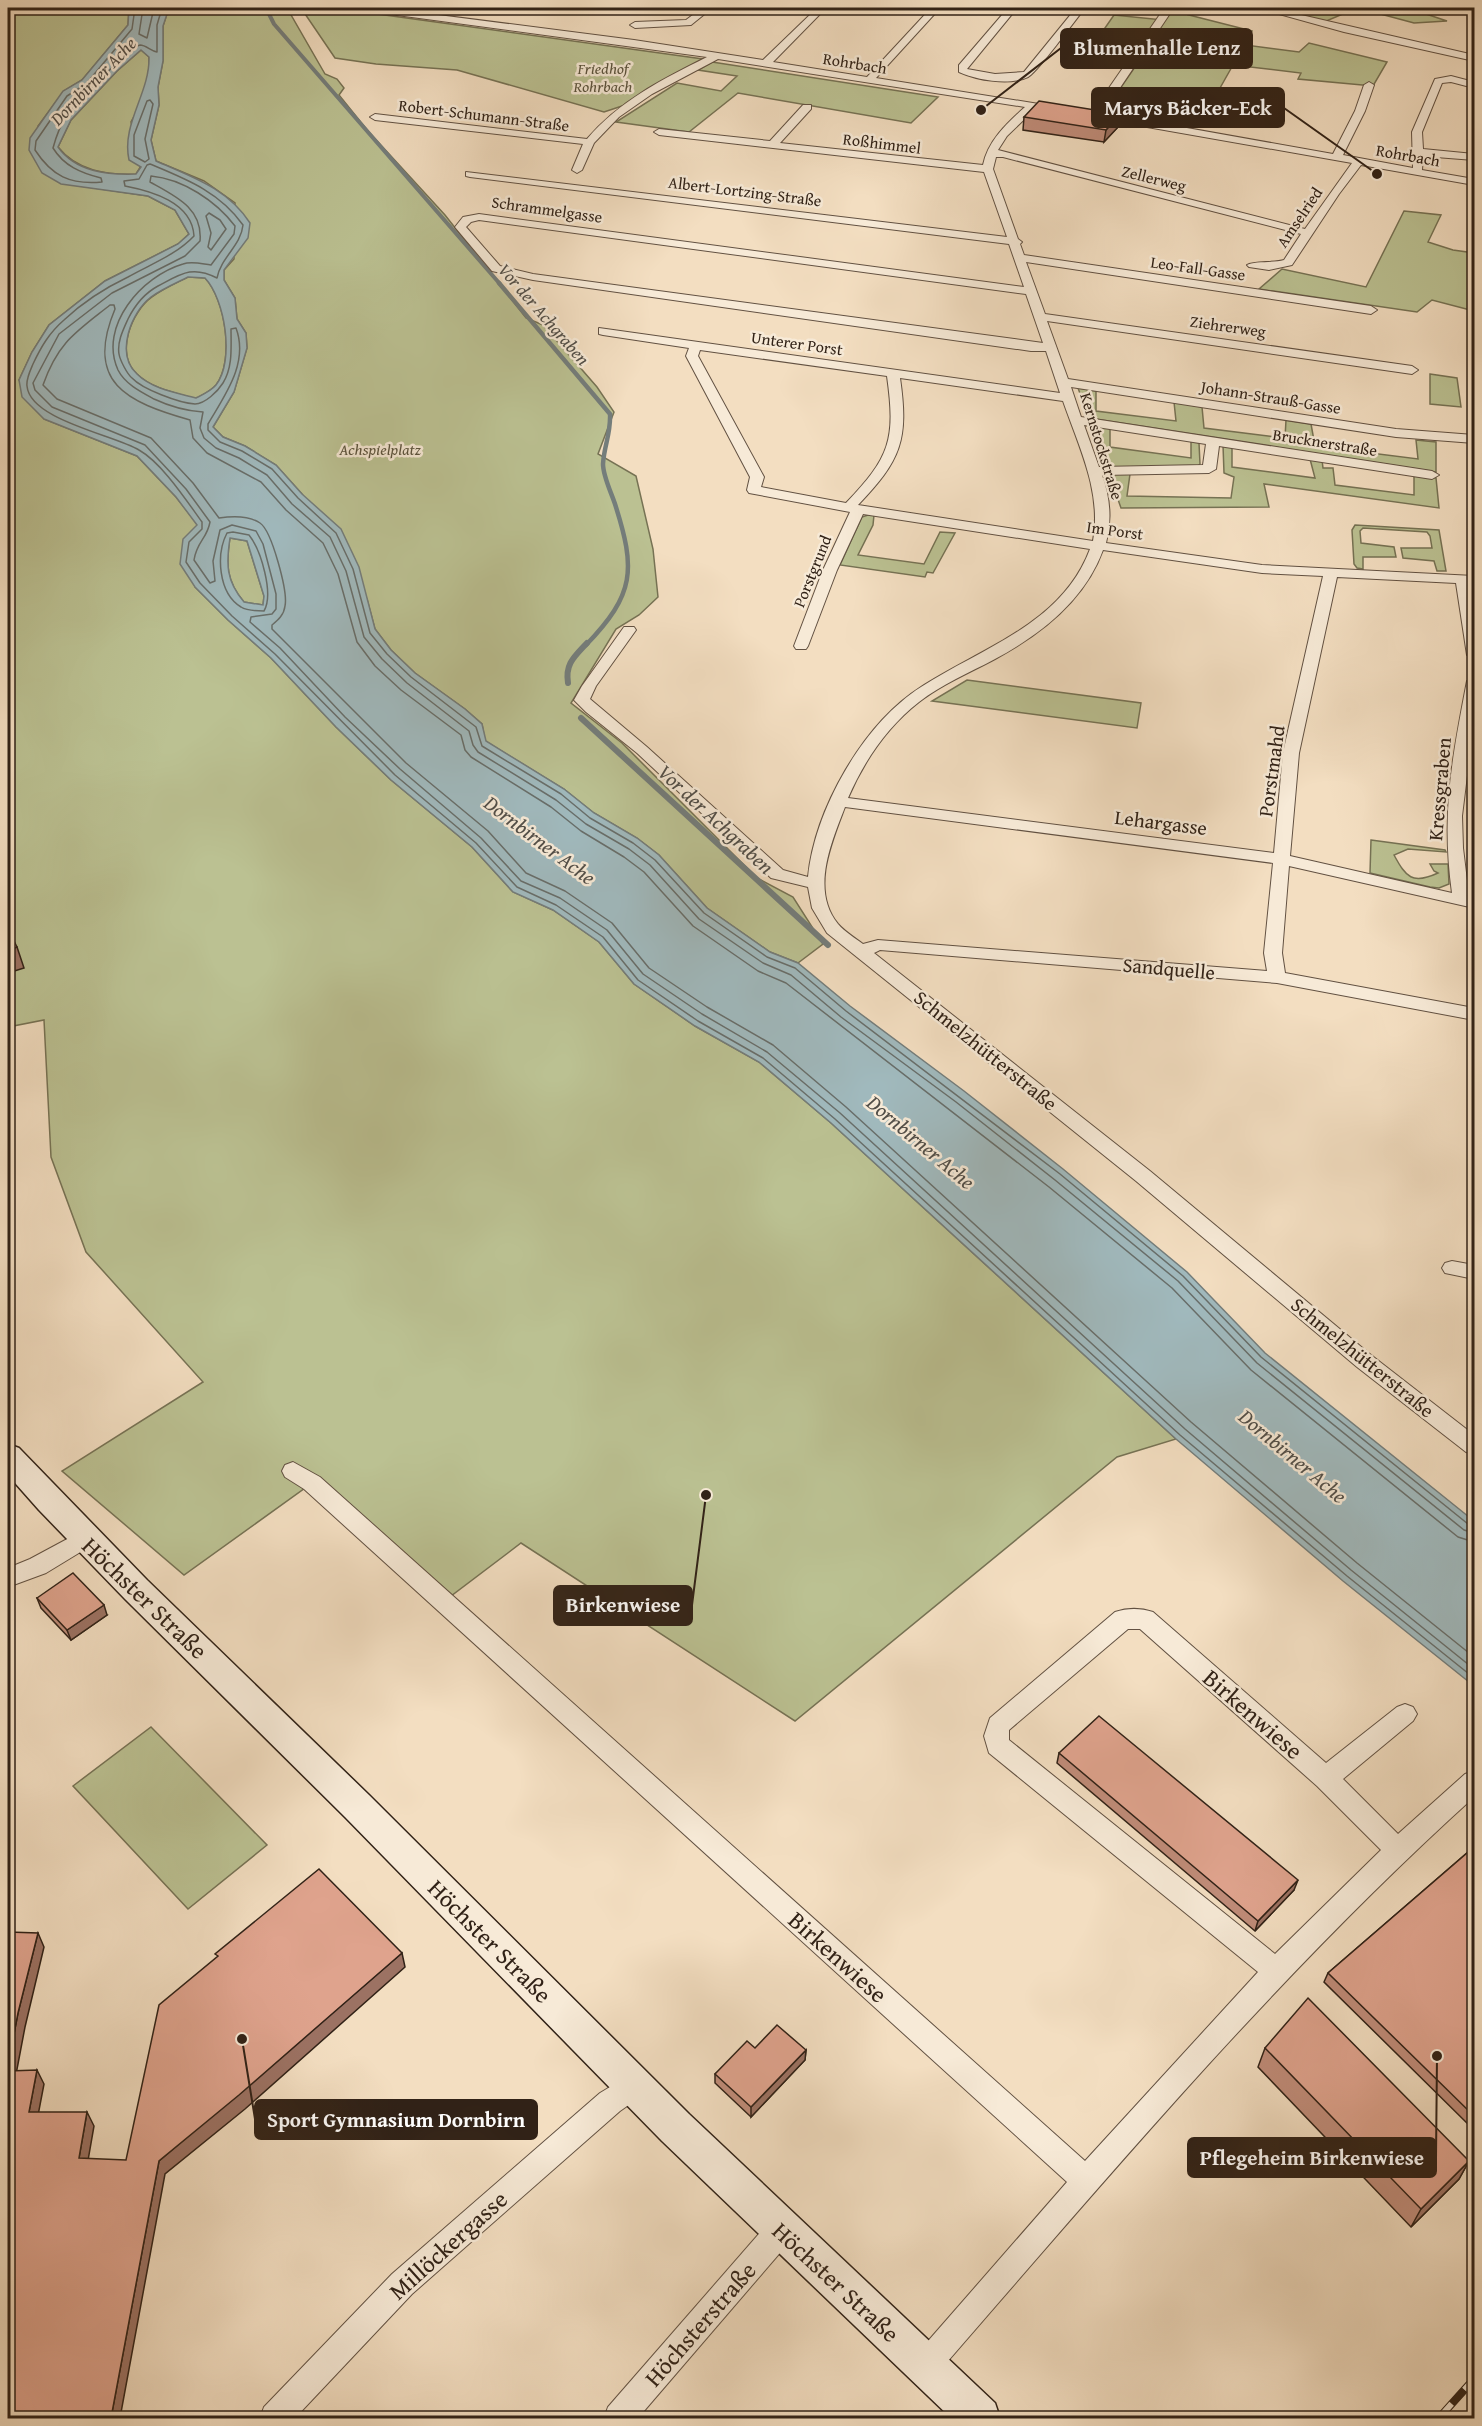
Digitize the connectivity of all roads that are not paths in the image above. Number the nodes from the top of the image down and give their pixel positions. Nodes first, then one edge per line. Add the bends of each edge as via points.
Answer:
1 (367, 8) edge
2 (707, 8) edge
3 (822, 8) edge
4 (936, 8) edge
5 (1012, 8) edge
6 (1080, 8) edge
7 (1270, 8) edge
8 (635, 12) dead end
9 (1166, 12) dead end
10 (635, 25) junction
11 (634, 43) junction
12 (717, 56) junction
13 (1474, 57) edge
14 (765, 64) junction
15 (990, 75) junction
16 (868, 81) junction
17 (1369, 85) dead end
18 (1474, 85) edge
19 (972, 96) junction
20 (1033, 106) junction
21 (807, 107) dead end
22 (1054, 109) edge
23 (375, 117) dead end
24 (658, 132) dead end
25 (589, 142) junction
26 (772, 145) junction
27 (1417, 152) junction
28 (991, 153) junction
29 (1337, 157) junction
30 (1474, 157) edge
31 (1359, 161) junction
32 (988, 169) junction
33 (577, 170) dead end
34 (1416, 172) junction
35 (470, 174) dead end
36 (1474, 182) edge
37 (1309, 233) junction
38 (1016, 242) junction
39 (1021, 258) junction
40 (1253, 265) dead end
41 (1030, 291) junction
42 (1371, 310) dead end
43 (1039, 318) junction
44 (603, 331) dead end
45 (696, 346) junction
46 (1052, 348) junction
47 (1412, 370) dead end
48 (893, 373) junction
49 (1063, 382) junction
50 (1070, 398) junction
51 (1076, 420) junction
52 (1474, 440) edge
53 (1213, 441) junction
54 (1095, 471) junction
55 (1432, 475) dead end
56 (853, 509) junction
57 (1100, 546) junction
58 (1330, 574) junction
59 (1468, 580) edge
60 (629, 630) dead end
61 (801, 646) dead end
62 (1474, 655) edge
63 (1474, 681) edge
64 (1468, 754) edge
65 (838, 801) junction
66 (1281, 859) junction
67 (815, 884) junction
68 (1468, 901) edge
69 (862, 951) junction
70 (1277, 977) junction
71 (1474, 1014) edge
72 (1452, 1268) dead end
73 (1474, 1272) edge
74 (1474, 1446) edge
75 (8, 1456) edge
76 (293, 1471) dead end
77 (84, 1539) junction
78 (8, 1578) edge
79 (1405, 1714) dead end
80 (1326, 1778) junction
81 (1474, 1782) edge
82 (1398, 1850) junction
83 (1276, 1971) junction
84 (633, 2086) junction
85 (1086, 2181) junction
86 (780, 2230) junction
87 (925, 2366) junction
88 (274, 2418) edge
89 (619, 2418) edge
90 (980, 2418) edge

1 - 11 street, Rohrbach
2 - 10 street via 688,23
3 - 14 street
4 - 16 street
5 - 15 street via 962,67 966,72
6 - 15 street via 1028,75
7 - 13 street via 1344,29
8 - 10 street
9 - 29 street, Rohrbach via 1091,114
10 - 11 street
11 - 12 street, Rohrbach
12 - 14 street, Rohrbach
12 - 25 street, Robert-Schumann-Straße via 620,112
14 - 16 street, Rohrbach
15 - 19 street
16 - 19 street, Rohrbach
17 - 29 street, Rohrbach
18 - 27 street via 1452,79 1438,81 1420,120
19 - 20 street, Rohrbach
20 - 22 street, Rohrbach
20 - 28 street, Kernstockstraße via 998,140
21 - 26 street
23 - 25 street, Robert-Schumann-Straße
24 - 26 street, Roßhimmel
25 - 33 street, Robert-Schumann-Straße
26 - 32 street, Roßhimmel
27 - 30 street
27 - 34 street
28 - 32 street, Kernstockstraße
28 - 37 street, Zellerweg
29 - 31 street, Rohrbach
31 - 34 street, Rohrbach
31 - 37 street, Amselried
32 - 38 street, Kernstockstraße
34 - 36 street, Rohrbach
35 - 38 street, Albert-Lortzing-Straße
37 - 40 street, Amselried via 1288,263
38 - 39 street, Kernstockstraße
39 - 41 street, Kernstockstraße
39 - 42 street, Leo-Fall-Gasse
41 - 43 street, Kernstockstraße
41 - 46 street, Schrammelgasse via 479,217 467,219 460,226 496,269 533,277
43 - 46 street, Kernstockstraße
43 - 47 street, Ziehrerweg
44 - 45 street, Unterer Porst
45 - 48 street, Unterer Porst
45 - 56 street, Im Porst via 692,356 757,477 754,490
46 - 49 street, Kernstockstraße
48 - 50 street, Unterer Porst
48 - 56 street via 899,421 895,447
49 - 50 street, Kernstockstraße
49 - 52 street, Johann-Strauß-Gasse via 1396,434
50 - 51 street, Kernstockstraße
51 - 53 street, Brucknerstraße
51 - 54 street, Kernstockstraße
53 - 54 street via 1209,469
53 - 55 street, Brucknerstraße
54 - 57 street, Kernstockstraße via 1104,515
56 - 57 street, Im Porst
56 - 61 street, Porstgrund
57 - 58 street, Im Porst via 1262,569
57 - 65 street, Kernstockstraße via 1073,592 1042,622 904,706 867,747
58 - 59 street, Im Porst
58 - 66 street, Porstmahd via 1291,753
59 - 62 street
60 - 67 street via 582,700 777,874
63 - 64 street, Kressgraben
64 - 68 street, Kressgraben via 1454,816 1455,857
65 - 66 street, Lehargasse
65 - 67 street, Kernstockstraße
66 - 68 street, Lehargasse
66 - 70 street, Porstmahd via 1273,953
67 - 69 street, Schmelzhütterstraße via 825,919
69 - 70 street, Sandquelle via 878,945
69 - 74 street, Schmelzhütterstraße via 1143,1176 1364,1361
70 - 71 street, Sandquelle
72 - 73 street
75 - 77 main road, Höchster Straße
76 - 85 street, Birkenwiese via 312,1483
77 - 78 street via 38,1566
77 - 84 main road, Höchster Straße
79 - 80 street
80 - 82 street, Birkenwiese
80 - 83 street, Birkenwiese via 1145,1618 1123,1619 998,1725 998,1746
81 - 82 street
82 - 83 street
83 - 85 street
84 - 86 main road, Höchster Straße
84 - 88 street, Millöckergasse via 402,2284
85 - 87 street
86 - 87 main road, Höchster Straße
86 - 89 street, Höchsterstraße
87 - 90 main road, Höchster Straße

